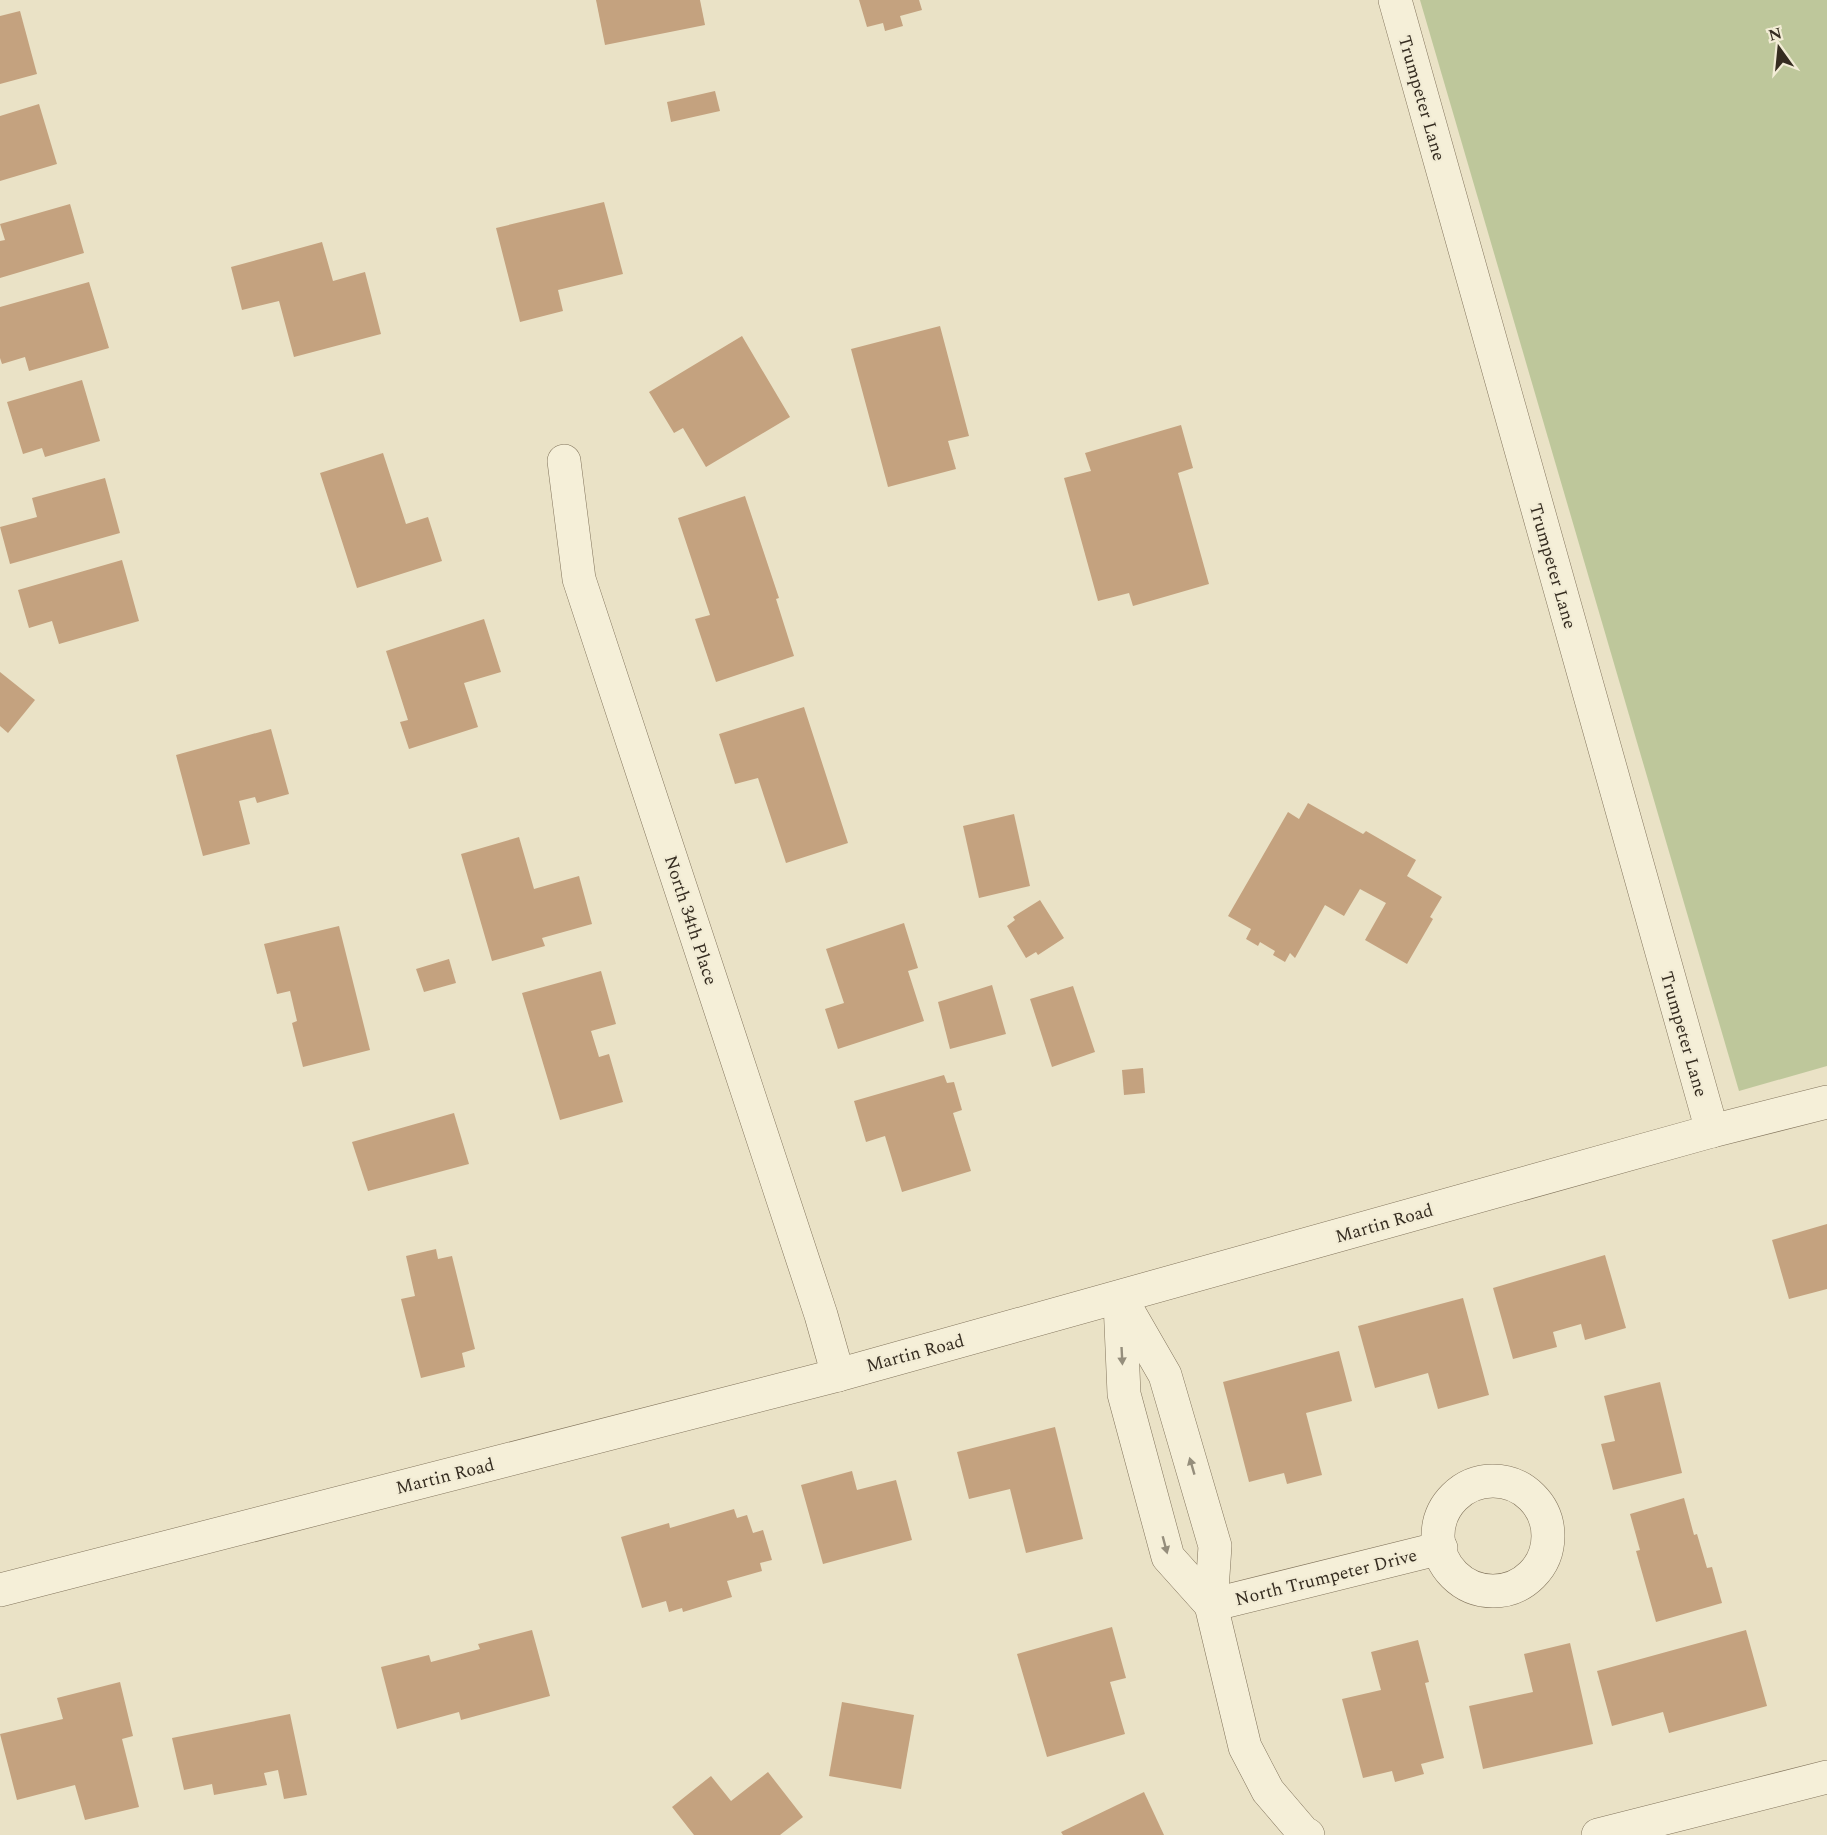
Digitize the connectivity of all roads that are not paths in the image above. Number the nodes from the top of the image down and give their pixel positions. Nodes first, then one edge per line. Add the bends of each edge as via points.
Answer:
1 (1395, 0) edge
2 (564, 462) dead end
3 (1827, 1102) edge
4 (1712, 1131) junction
5 (1120, 1297) junction
6 (838, 1375) junction
7 (1441, 1548) dead end
8 (0, 1590) edge
9 (1211, 1605) junction
10 (1827, 1777) edge
11 (1308, 1835) edge
12 (1598, 1835) edge

1 - 4 street, Trumpeter Lane
2 - 6 street, North 34th Place via 579,579
3 - 4 street, Martin Road
4 - 5 street, Martin Road
5 - 6 street, Martin Road
9 -> 5 street, North Trumpeter Drive via 1215,1546 1165,1375
5 -> 9 street, North Trumpeter Drive via 1124,1394 1168,1557
6 - 8 street, Martin Road
7 - 9 street, North Trumpeter Drive
9 - 11 street, North Trumpeter Drive via 1245,1747 1268,1791
10 - 12 street

